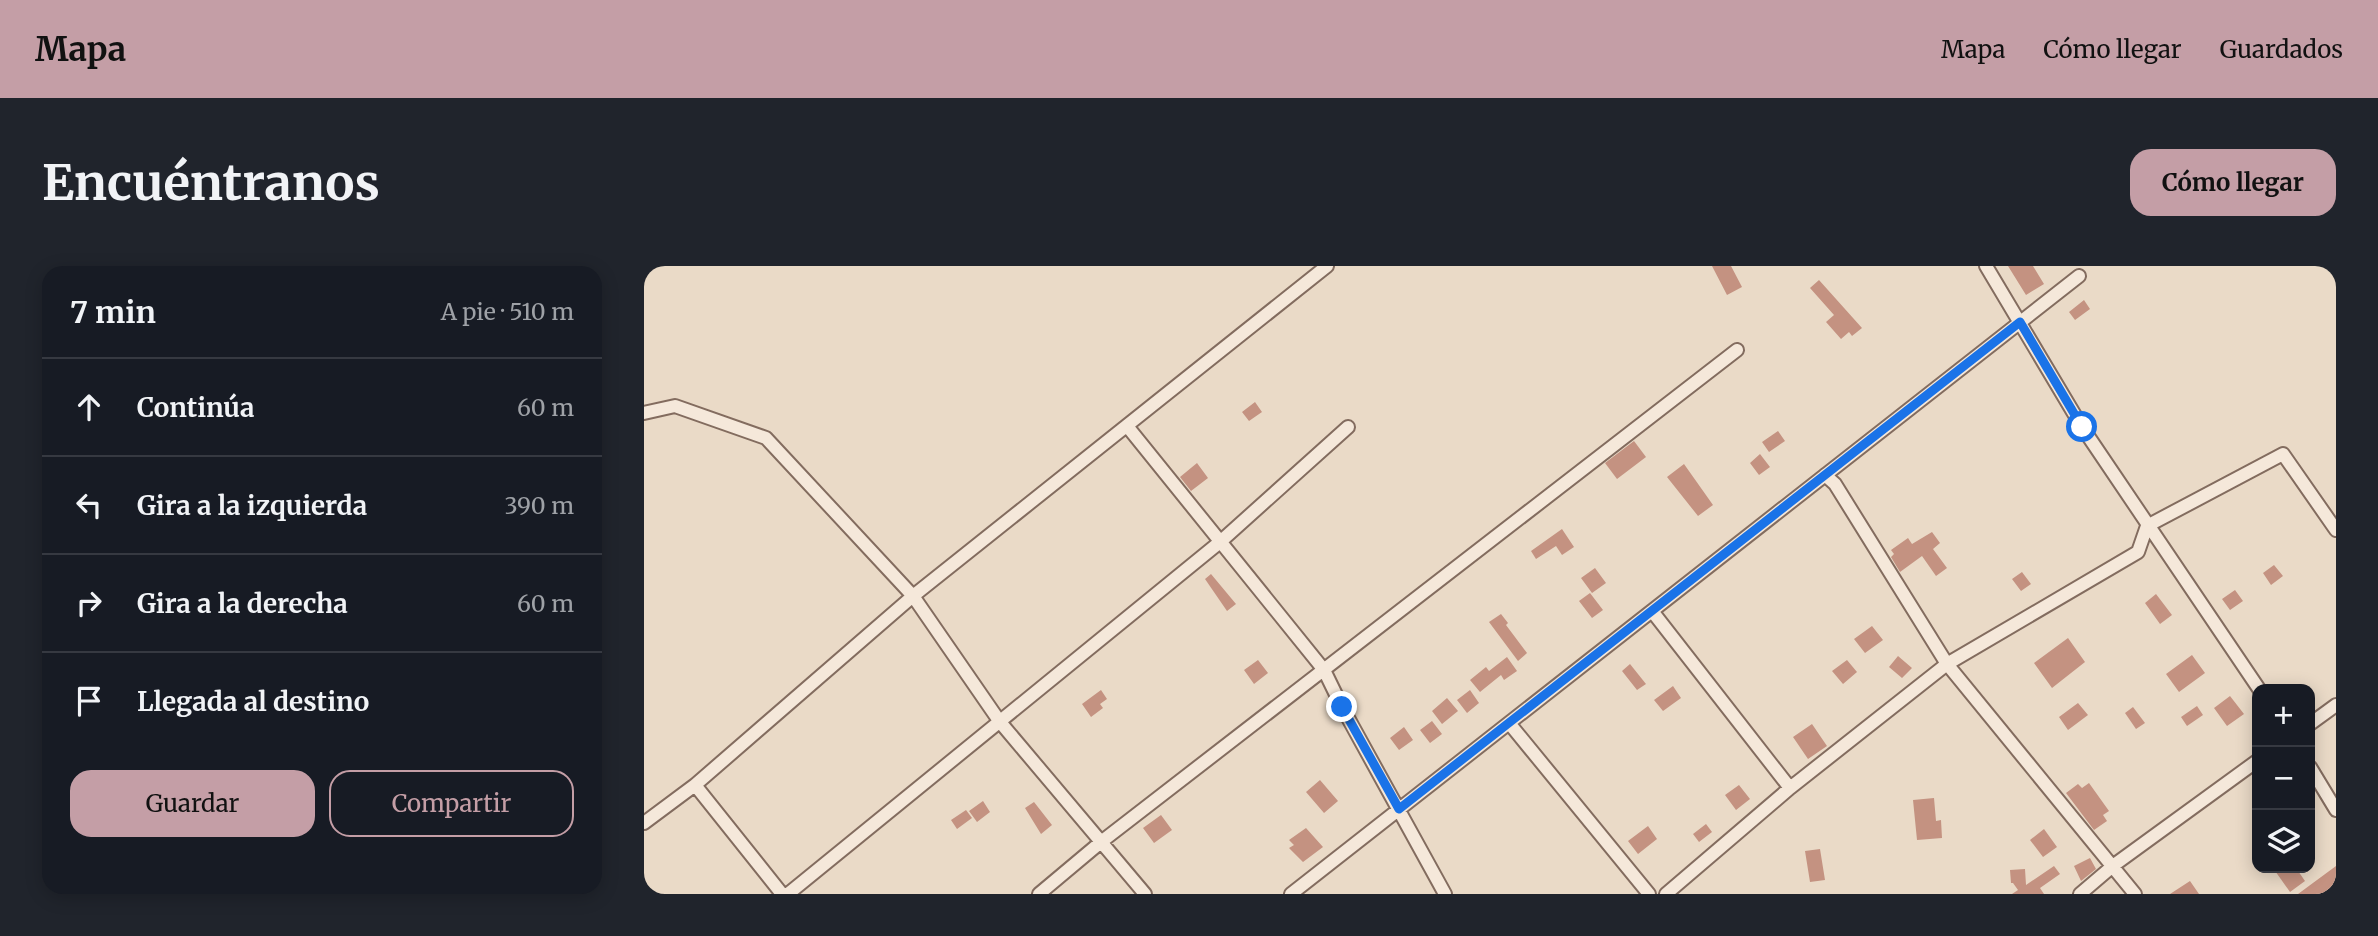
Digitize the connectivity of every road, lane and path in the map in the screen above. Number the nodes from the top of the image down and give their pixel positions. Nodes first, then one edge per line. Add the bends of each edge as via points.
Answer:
1 (1327, 266) edge
2 (1986, 266) edge
3 (2079, 276) dead end
4 (2020, 322) junction
5 (1737, 351) dead end
6 (644, 413) edge
7 (1127, 426) junction
8 (1348, 427) dead end
9 (1825, 475) junction
10 (2147, 526) junction
11 (2336, 530) edge
12 (1220, 542) junction
13 (913, 596) junction
14 (1652, 611) junction
15 (1947, 664) junction
16 (1324, 670) junction
17 (2256, 684) edge
18 (2336, 705) edge
19 (2315, 720) edge
20 (1000, 722) junction
21 (1509, 723) junction
22 (2252, 765) edge
23 (2315, 775) edge
24 (695, 785) junction
25 (1790, 788) junction
26 (1399, 809) junction
27 (2336, 810) edge
28 (644, 823) edge
29 (1101, 842) junction
30 (2113, 865) junction
31 (782, 894) edge
32 (788, 894) edge
33 (1039, 894) edge
34 (1145, 894) edge
35 (1291, 894) edge
36 (1445, 894) edge
37 (1649, 894) edge
38 (1666, 894) edge
39 (2080, 894) edge
40 (2135, 894) edge

1 - 7 street
2 - 4 street
3 - 4 street
4 - 9 street
4 - 10 street
5 - 16 street
6 - 13 street via 675,405 766,438
7 - 12 street
7 - 13 street
8 - 12 street
9 - 14 street
9 - 15 street via 1835,484
10 - 11 street via 2283,454
10 - 15 street via 2138,552
10 - 17 street
12 - 16 street
12 - 20 street
13 - 20 street
13 - 24 street
14 - 21 street
14 - 25 street
15 - 25 street
15 - 30 street
16 - 26 street
16 - 29 street
18 - 19 street
20 - 29 street
20 - 32 street
21 - 26 street
21 - 37 street
22 - 30 street
23 - 27 street
24 - 28 street
24 - 31 street
25 - 38 street
26 - 35 street
26 - 36 street
29 - 33 street
29 - 34 street
30 - 39 street
30 - 40 street

